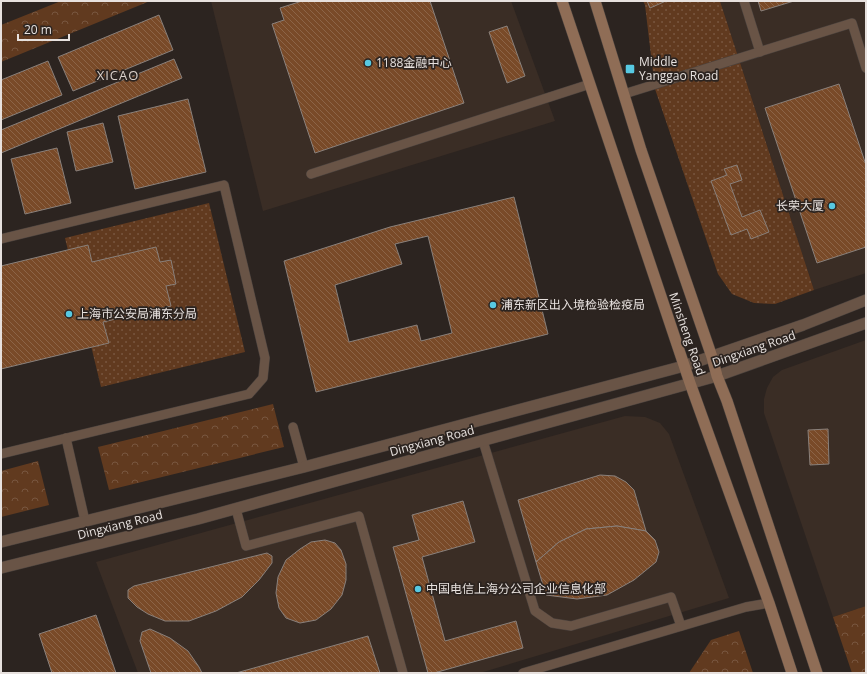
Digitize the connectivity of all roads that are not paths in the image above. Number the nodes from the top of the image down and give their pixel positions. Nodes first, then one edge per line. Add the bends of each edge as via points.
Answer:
1 (562, 1) edge
2 (595, 1) edge
3 (744, 1) edge
4 (760, 52) junction
5 (866, 68) edge
6 (590, 84) junction
7 (624, 94) junction
8 (311, 174) dead end
9 (1, 239) edge
10 (866, 300) edge
11 (866, 323) edge
12 (712, 357) junction
13 (684, 366) junction
14 (717, 376) junction
15 (690, 383) junction
16 (293, 427) dead end
17 (66, 438) junction
18 (483, 440) junction
19 (1, 454) edge
20 (304, 467) junction
21 (236, 509) junction
22 (85, 522) junction
23 (1, 542) edge
24 (1, 568) edge
25 (769, 603) junction
26 (681, 626) junction
27 (403, 673) edge
28 (523, 673) edge
29 (792, 673) edge
30 (818, 673) edge

1 - 6 main road, Minsheng Road
2 - 7 main road, Minsheng Road
3 - 4 lane
4 - 5 lane via 852,23
4 - 7 lane
6 - 8 lane
6 - 13 main road, Minsheng Road
7 - 12 main road, Minsheng Road
9 - 17 lane via 224,185 265,358 264,378 249,394
10 - 12 street, Dingxiang Road
11 - 14 street, Dingxiang Road
12 - 13 street, Dingxiang Road
12 - 14 main road, Minsheng Road
13 - 15 main road, Minsheng Road
13 - 20 street, Dingxiang Road
14 - 15 street, Dingxiang Road
14 - 30 main road, Minsheng Road
15 - 18 street, Dingxiang Road
15 - 25 main road, Minsheng Road
16 - 20 lane
17 - 19 lane
17 - 22 lane
18 - 21 street, Dingxiang Road
18 - 26 lane via 536,611 552,623 571,626 671,597
20 - 22 street, Dingxiang Road
21 - 24 street, Dingxiang Road
21 - 27 lane via 246,546 359,516
22 - 23 street, Dingxiang Road
25 - 26 lane
25 - 29 main road, Minsheng Road
26 - 28 lane

